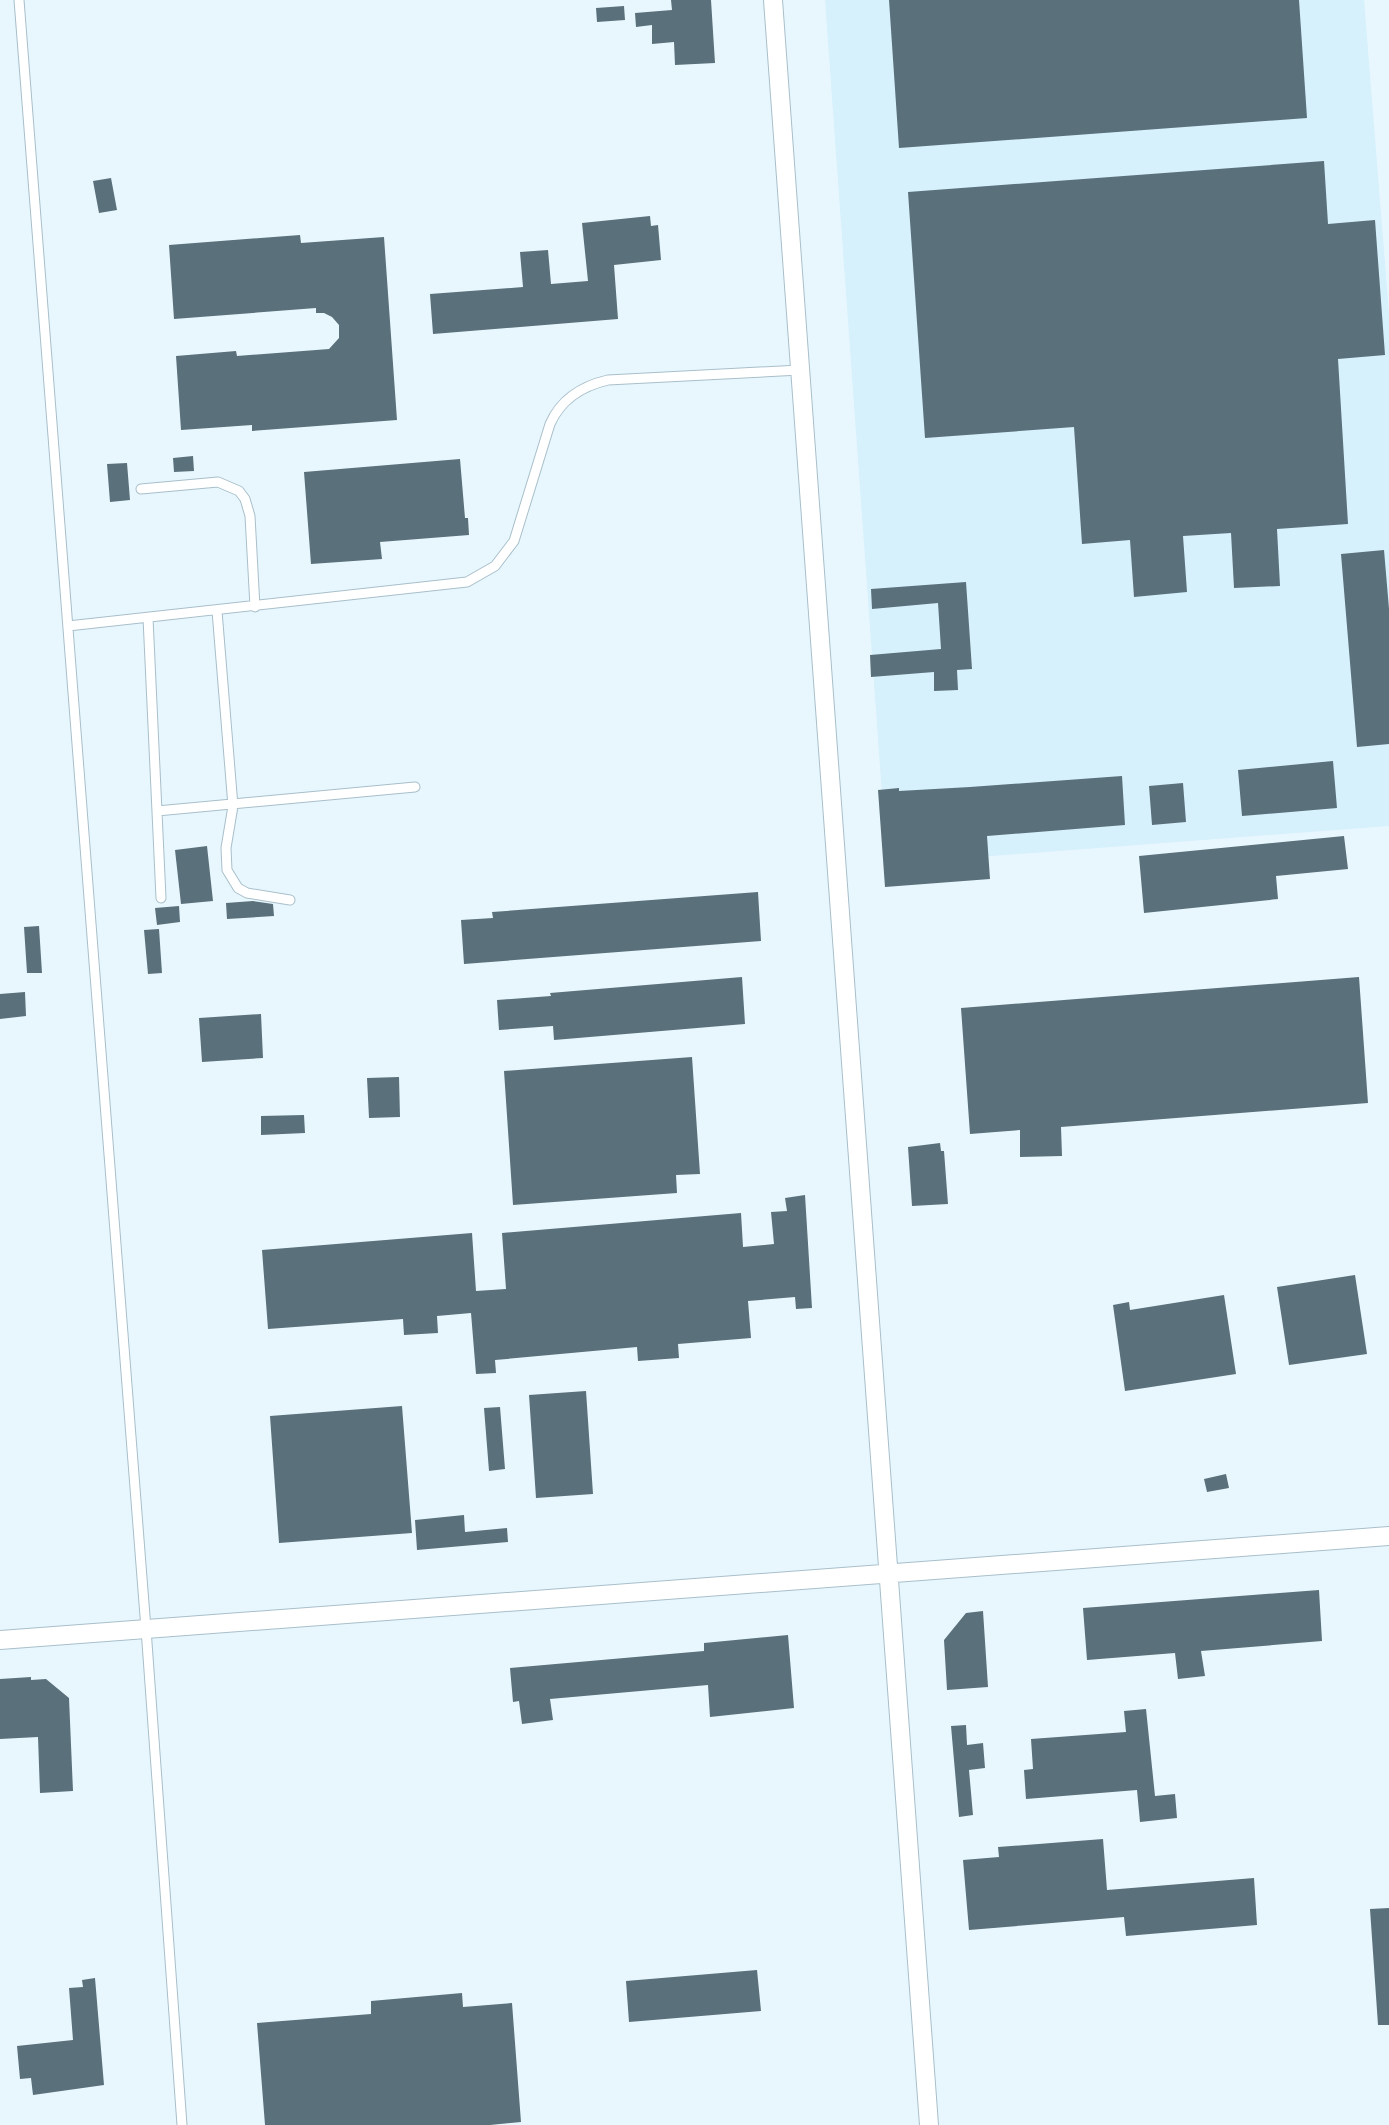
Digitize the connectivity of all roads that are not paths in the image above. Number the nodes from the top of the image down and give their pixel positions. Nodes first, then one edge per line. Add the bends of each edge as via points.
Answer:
1 (19, 0) edge
2 (773, 0) edge
3 (800, 370) junction
4 (141, 489) dead end
5 (255, 607) junction
6 (216, 611) junction
7 (148, 618) junction
8 (68, 626) junction
9 (415, 787) dead end
10 (233, 806) junction
11 (157, 811) junction
12 (161, 898) dead end
13 (290, 900) dead end
14 (1389, 1536) edge
15 (888, 1574) junction
16 (146, 1629) junction
17 (0, 1640) edge
18 (182, 2125) edge
19 (929, 2125) edge

1 - 8 lane
2 - 3 street
3 - 5 lane via 608,380 584,387 555,412 514,541 481,576 450,586
3 - 15 street
4 - 5 lane via 218,482 239,491 250,516
5 - 6 lane
6 - 7 lane
6 - 10 lane
7 - 8 lane
7 - 11 lane
8 - 16 lane
9 - 10 lane
10 - 11 lane
10 - 13 lane via 225,859 231,880 247,893
11 - 12 lane
14 - 15 street
15 - 16 street
15 - 19 street
16 - 17 street
16 - 18 lane

